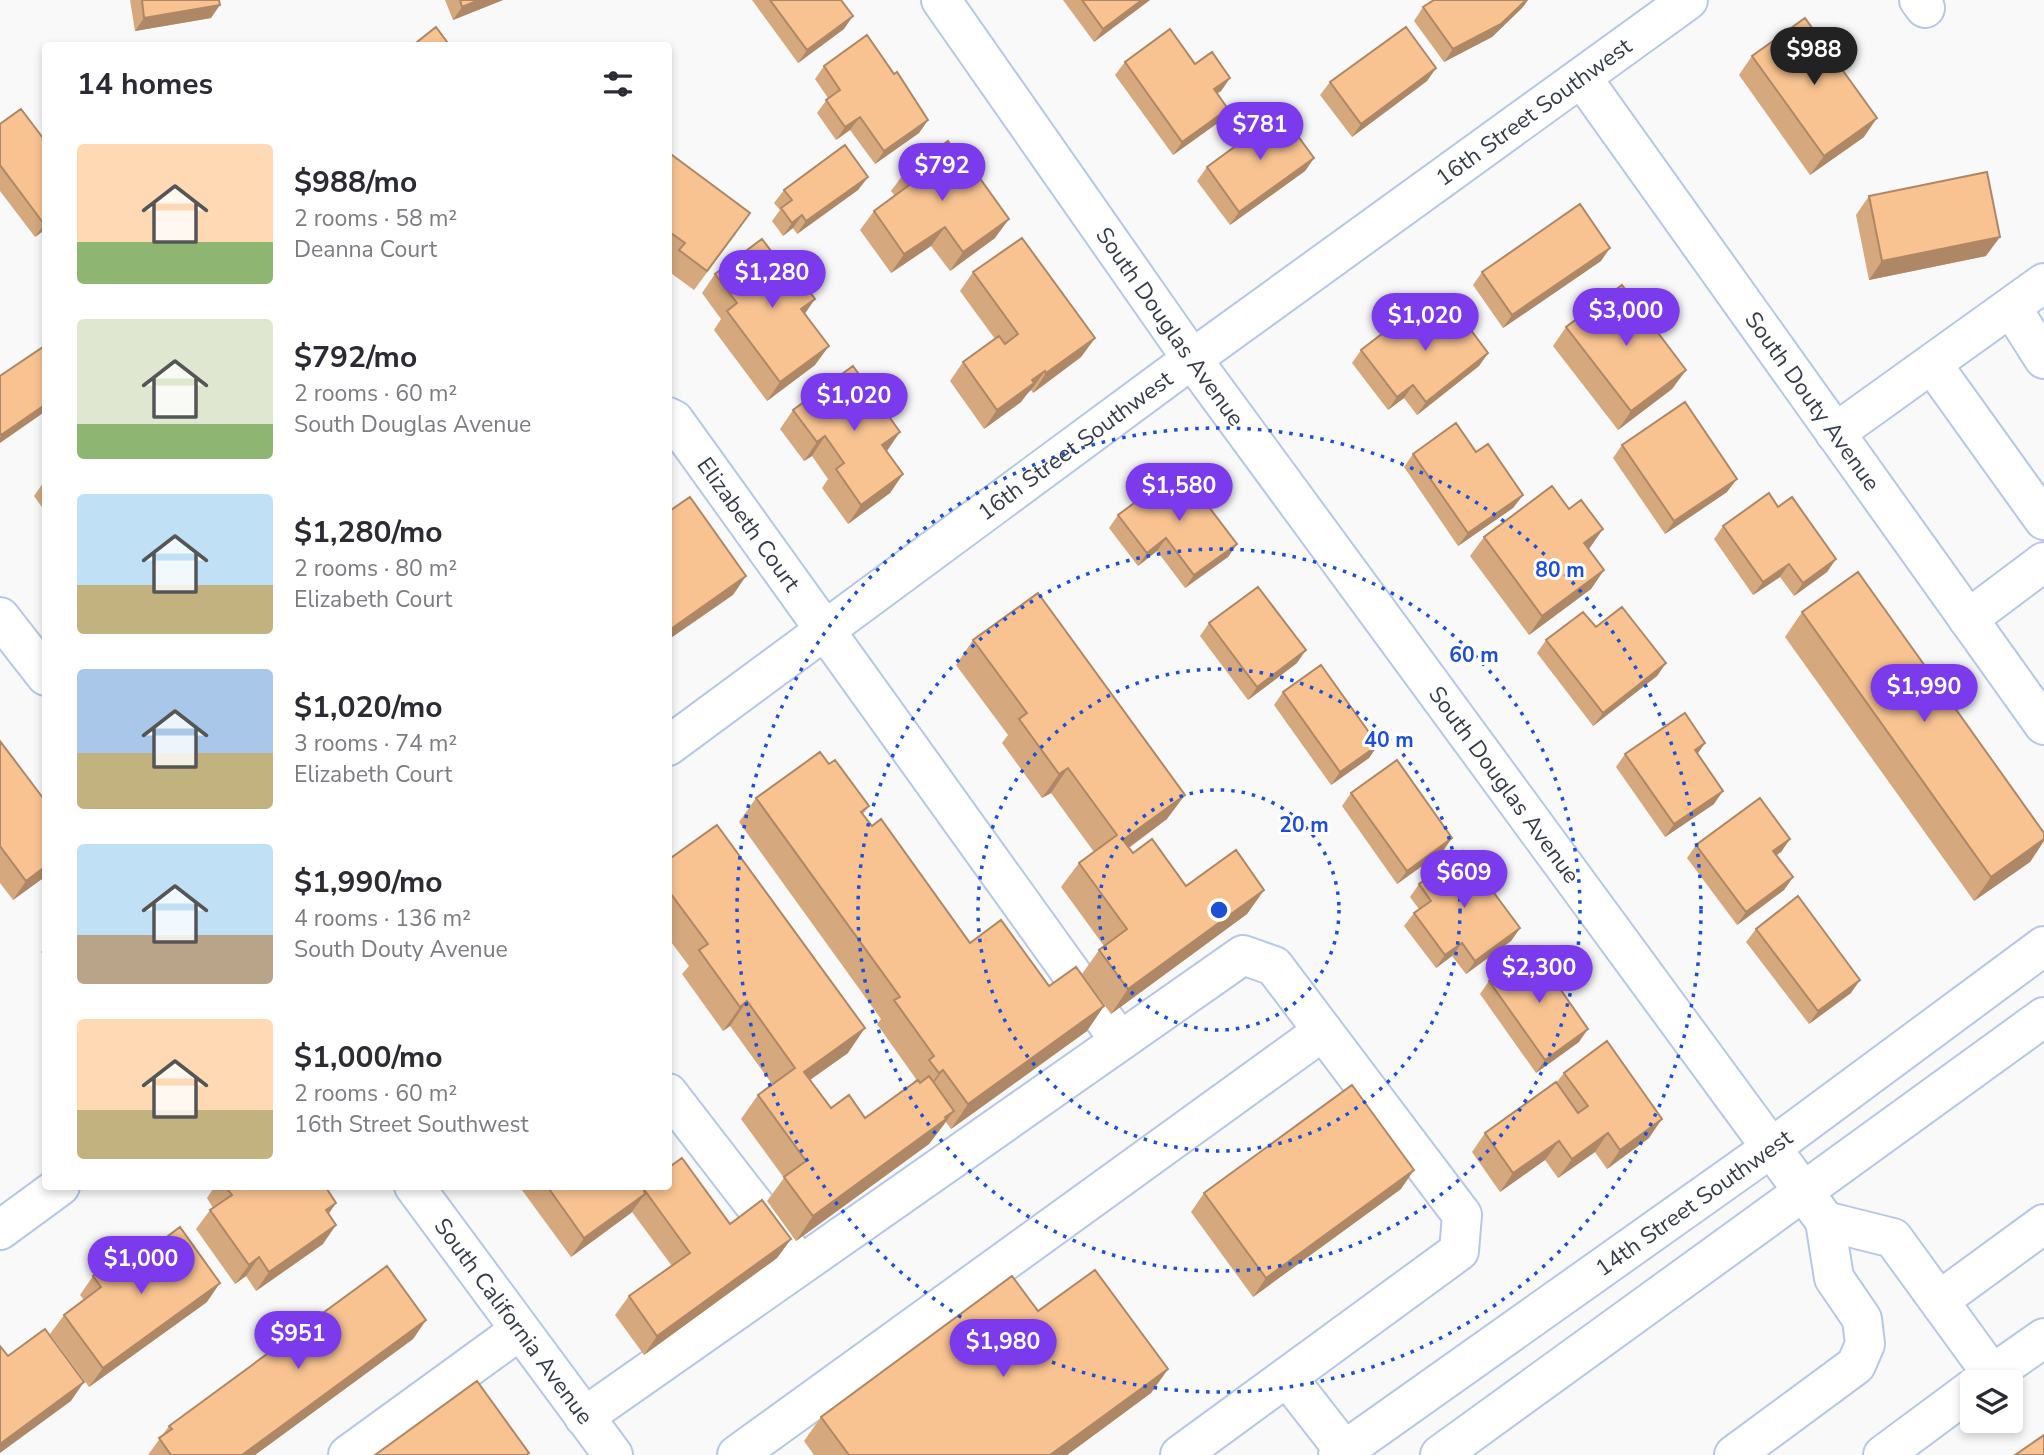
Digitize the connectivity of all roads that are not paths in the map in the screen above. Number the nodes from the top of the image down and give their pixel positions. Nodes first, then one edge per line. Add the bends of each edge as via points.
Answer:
1 (941, 0) edge
2 (1688, 0) edge
3 (1582, 78) junction
4 (2044, 283) edge
5 (2011, 307) junction
6 (1192, 359) junction
7 (2044, 359) edge
8 (1932, 364) junction
9 (672, 419) edge
10 (1835, 433) junction
11 (2044, 520) edge
12 (2044, 562) edge
13 (0, 617) edge
14 (1968, 619) junction
15 (826, 632) junction
16 (42, 671) edge
17 (2044, 725) edge
18 (672, 743) edge
19 (2044, 946) edge
20 (2044, 1017) edge
21 (1323, 1031) junction
22 (1120, 1041) junction
23 (672, 1098) edge
24 (1771, 1148) junction
25 (55, 1190) edge
26 (417, 1190) edge
27 (1814, 1206) junction
28 (2044, 1224) edge
29 (0, 1230) edge
30 (801, 1265) junction
31 (1940, 1300) junction
32 (520, 1330) junction
33 (2044, 1338) edge
34 (1976, 1370) edge
35 (1999, 1370) edge
36 (1287, 1377) junction
37 (1960, 1398) edge
38 (592, 1441) edge
39 (1341, 1453) edge
40 (735, 1454) edge
41 (348, 1455) edge
42 (1180, 1455) edge
43 (1440, 1455) edge
44 (1734, 1455) edge
45 (1883, 1455) edge

1 - 6 street, South Douglas Avenue
2 - 3 street, 16th Street Southwest
3 - 6 street, 16th Street Southwest
3 - 10 street, South Douty Avenue
4 - 5 street
5 - 7 street
5 - 8 street
6 - 15 street, 16th Street Southwest
6 - 24 street, South Douglas Avenue
8 - 10 street
8 - 11 street
9 - 15 street, Elizabeth Court
10 - 14 street, South Douty Avenue
12 - 14 street
13 - 16 street
14 - 17 street, South Douty Avenue
15 - 18 street, 16th Street Southwest
15 - 22 street, Elizabeth Court
19 - 24 street, 14th Street Southwest
20 - 27 street
21 - 22 street via 1274,966 1243,955
21 - 36 street via 1462,1215 1459,1251
21 - 40 street
22 - 30 street
23 - 30 street
24 - 27 street, South Douglas Avenue
24 - 39 street, 14th Street Southwest
25 - 29 street
26 - 32 street, South California Avenue
27 - 31 street via 1893,1238
27 - 43 street
27 - 44 street via 1834,1278 1861,1319 1865,1344 1856,1365
28 - 31 street
30 - 38 street
31 - 34 street
32 - 38 street, South California Avenue
32 - 41 street
33 - 35 street
36 - 39 street
36 - 42 street
37 - 45 street

